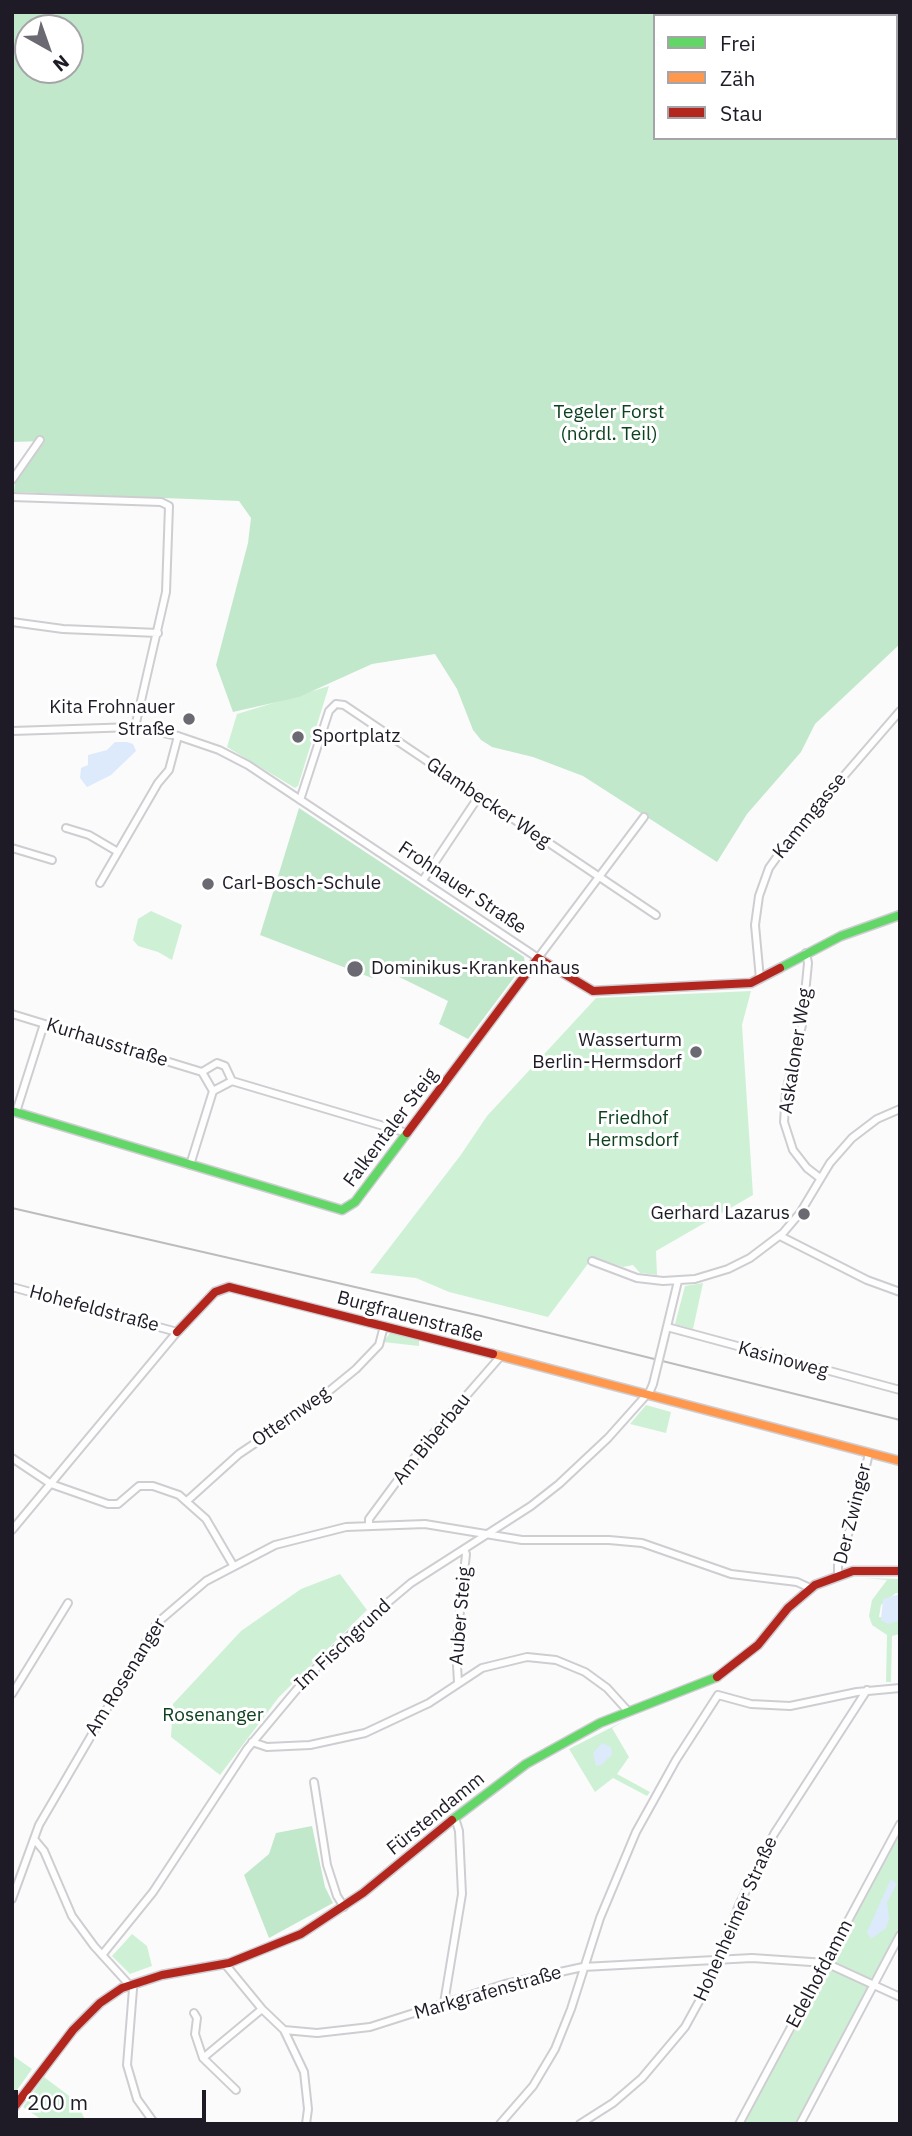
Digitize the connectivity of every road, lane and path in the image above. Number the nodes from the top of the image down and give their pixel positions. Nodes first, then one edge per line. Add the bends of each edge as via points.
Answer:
1 (40, 440) dead end
2 (12, 480) edge
3 (12, 497) edge
4 (12, 622) edge
5 (158, 633) junction
6 (900, 711) edge
7 (135, 727) junction
8 (12, 731) edge
9 (178, 736) junction
10 (478, 796) junction
11 (300, 800) junction
12 (644, 817) dead end
13 (66, 828) dead end
14 (12, 848) edge
15 (118, 852) junction
16 (52, 860) dead end
17 (599, 878) junction
18 (423, 880) junction
19 (100, 883) dead end
20 (656, 915) dead end
21 (900, 915) edge
22 (806, 953) junction
23 (538, 958) junction
24 (760, 979) junction
25 (12, 1014) edge
26 (44, 1024) junction
27 (202, 1072) junction
28 (232, 1081) junction
29 (213, 1091) junction
30 (900, 1109) edge
31 (14, 1111) edge
32 (407, 1133) junction
33 (190, 1165) junction
34 (820, 1178) junction
35 (780, 1236) junction
36 (592, 1261) dead end
37 (678, 1281) junction
38 (13, 1290) edge
39 (900, 1292) edge
40 (384, 1326) junction
41 (667, 1327) junction
42 (177, 1332) junction
43 (500, 1357) junction
44 (900, 1390) edge
45 (646, 1395) junction
46 (869, 1453) junction
47 (12, 1458) edge
48 (900, 1461) edge
49 (51, 1484) junction
50 (188, 1500) junction
51 (369, 1524) junction
52 (12, 1530) edge
53 (486, 1535) junction
54 (464, 1549) junction
55 (233, 1565) junction
56 (900, 1571) edge
57 (838, 1575) junction
58 (810, 1588) junction
59 (68, 1603) dead end
60 (710, 1681) junction
61 (458, 1682) junction
62 (900, 1688) edge
63 (867, 1690) junction
64 (12, 1694) edge
65 (718, 1695) junction
66 (627, 1710) junction
67 (252, 1742) junction
68 (314, 1782) dead end
69 (455, 1818) junction
70 (900, 1824) edge
71 (34, 1839) junction
72 (12, 1899) edge
73 (344, 1907) junction
74 (900, 1935) edge
75 (102, 1955) junction
76 (717, 1960) junction
77 (827, 1963) junction
78 (225, 1964) junction
79 (583, 1966) junction
80 (875, 1984) junction
81 (130, 1985) junction
82 (900, 1997) edge
83 (444, 2003) junction
84 (261, 2009) junction
85 (194, 2013) dead end
86 (284, 2030) junction
87 (203, 2058) junction
88 (236, 2090) dead end
89 (12, 2110) edge
90 (155, 2124) edge
91 (306, 2124) edge
92 (500, 2124) edge
93 (579, 2124) edge
94 (739, 2124) edge
95 (800, 2124) edge

1 - 2 street
3 - 5 street via 167,503 169,564
4 - 5 street
5 - 7 street
6 - 24 street, Kammgasse via 769,868 756,916
7 - 8 street, Frohnauer Straße
7 - 9 street, Frohnauer Straße
9 - 11 street, Frohnauer Straße via 236,758
9 - 15 street via 169,770
10 - 11 street, Glambecker Weg via 339,704 329,711
10 - 17 street, Glambecker Weg
10 - 18 street
11 - 18 street, Frohnauer Straße
12 - 17 street, Falkentaler Steig
13 - 15 street
14 - 16 street
15 - 19 street
17 - 20 street, Glambecker Weg
17 - 23 street, Falkentaler Steig
18 - 23 street, Frohnauer Straße
21 - 22 street, Frohnauer Straße
22 - 24 street, Frohnauer Straße
22 - 34 street, Askaloner Weg via 802,1025 786,1092 784,1122 793,1150
23 - 24 street, Frohnauer Straße via 593,991 751,984
23 - 32 street, Falkentaler Steig
25 - 26 street, Kurhausstraße
26 - 27 street, Kurhausstraße
26 - 31 street
27 - 28 street, Kurhausstraße via 217,1063 225,1066
27 - 29 street
28 - 29 street
28 - 32 street, Kurhausstraße
29 - 33 street
30 - 34 street via 852,1138
31 - 33 street, Falkentaler Steig
32 - 33 street, Falkentaler Steig via 355,1202 342,1210
34 - 35 street
35 - 37 street via 728,1269
35 - 39 street
36 - 37 street via 638,1278
37 - 41 street, Im Fischgrund
38 - 42 street, Hohefeldstraße
40 - 42 street, Burgfrauenstraße via 229,1287 205,1299
40 - 43 street, Burgfrauenstraße
40 - 50 street, Otternweg via 379,1345 356,1369 239,1454
41 - 44 street, Kasinoweg
41 - 45 street, Im Fischgrund, bridge
42 - 49 street, Burgfrauenstraße
43 - 45 street, Burgfrauenstraße
43 - 51 street, Am Biberbau via 426,1442
45 - 46 street, Burgfrauenstraße
45 - 53 street, Im Fischgrund via 559,1484
46 - 48 street, Burgfrauenstraße
46 - 57 street, Der Zwinger
47 - 49 street
49 - 50 street via 112,1505 139,1486 169,1490
49 - 52 street, Burgfrauenstraße
50 - 55 street via 206,1519
51 - 53 street, Am Rosenanger via 425,1524
51 - 55 street, Am Rosenanger via 298,1538
53 - 54 street, Im Fischgrund
53 - 58 street, Am Rosenanger via 541,1542 642,1543 731,1574 797,1582
54 - 61 street, Auber Steig
54 - 67 street, Im Fischgrund via 411,1583 355,1630
55 - 71 street, Am Rosenanger via 192,1591 157,1623 61,1784
56 - 57 street, Fürstendamm via 869,1569
57 - 58 street, Fürstendamm
58 - 60 street, Fürstendamm via 751,1652
59 - 64 street
60 - 65 street
60 - 66 street, Fürstendamm
61 - 66 street via 502,1661 527,1657 556,1660 596,1679
61 - 67 street via 403,1717 355,1736 292,1746
62 - 63 street
63 - 65 street via 790,1706 751,1704
63 - 76 street, Hohenheimer Straße via 777,1829
65 - 79 street via 642,1820
66 - 69 street, Fürstendamm via 526,1764
67 - 75 street, Im Fischgrund via 153,1892
68 - 73 street via 327,1865
69 - 73 street, Fürstendamm
69 - 83 street via 462,1894
70 - 77 street, Edelhofdamm
71 - 72 street, Am Rosenanger
71 - 75 street via 44,1851 72,1916
73 - 78 street, Fürstendamm via 282,1944
74 - 80 street
75 - 81 street
76 - 77 street, Markgrafenstraße
76 - 79 street, Markgrafenstraße
76 - 93 street, Hohenheimer Straße via 695,2010 663,2056 615,2101
77 - 80 street, Markgrafenstraße
77 - 94 street, Edelhofdamm
78 - 81 street, Fürstendamm
78 - 84 street
79 - 83 street, Markgrafenstraße
79 - 92 street via 555,2049 533,2085
80 - 82 street, Markgrafenstraße
80 - 95 street
81 - 89 street, Fürstendamm via 100,2003 73,2031
81 - 90 street via 134,1993 127,2051 131,2083
83 - 86 street, Markgrafenstraße via 353,2031
84 - 86 street
84 - 87 street
85 - 87 street
86 - 91 street via 304,2072 309,2109
87 - 88 street

